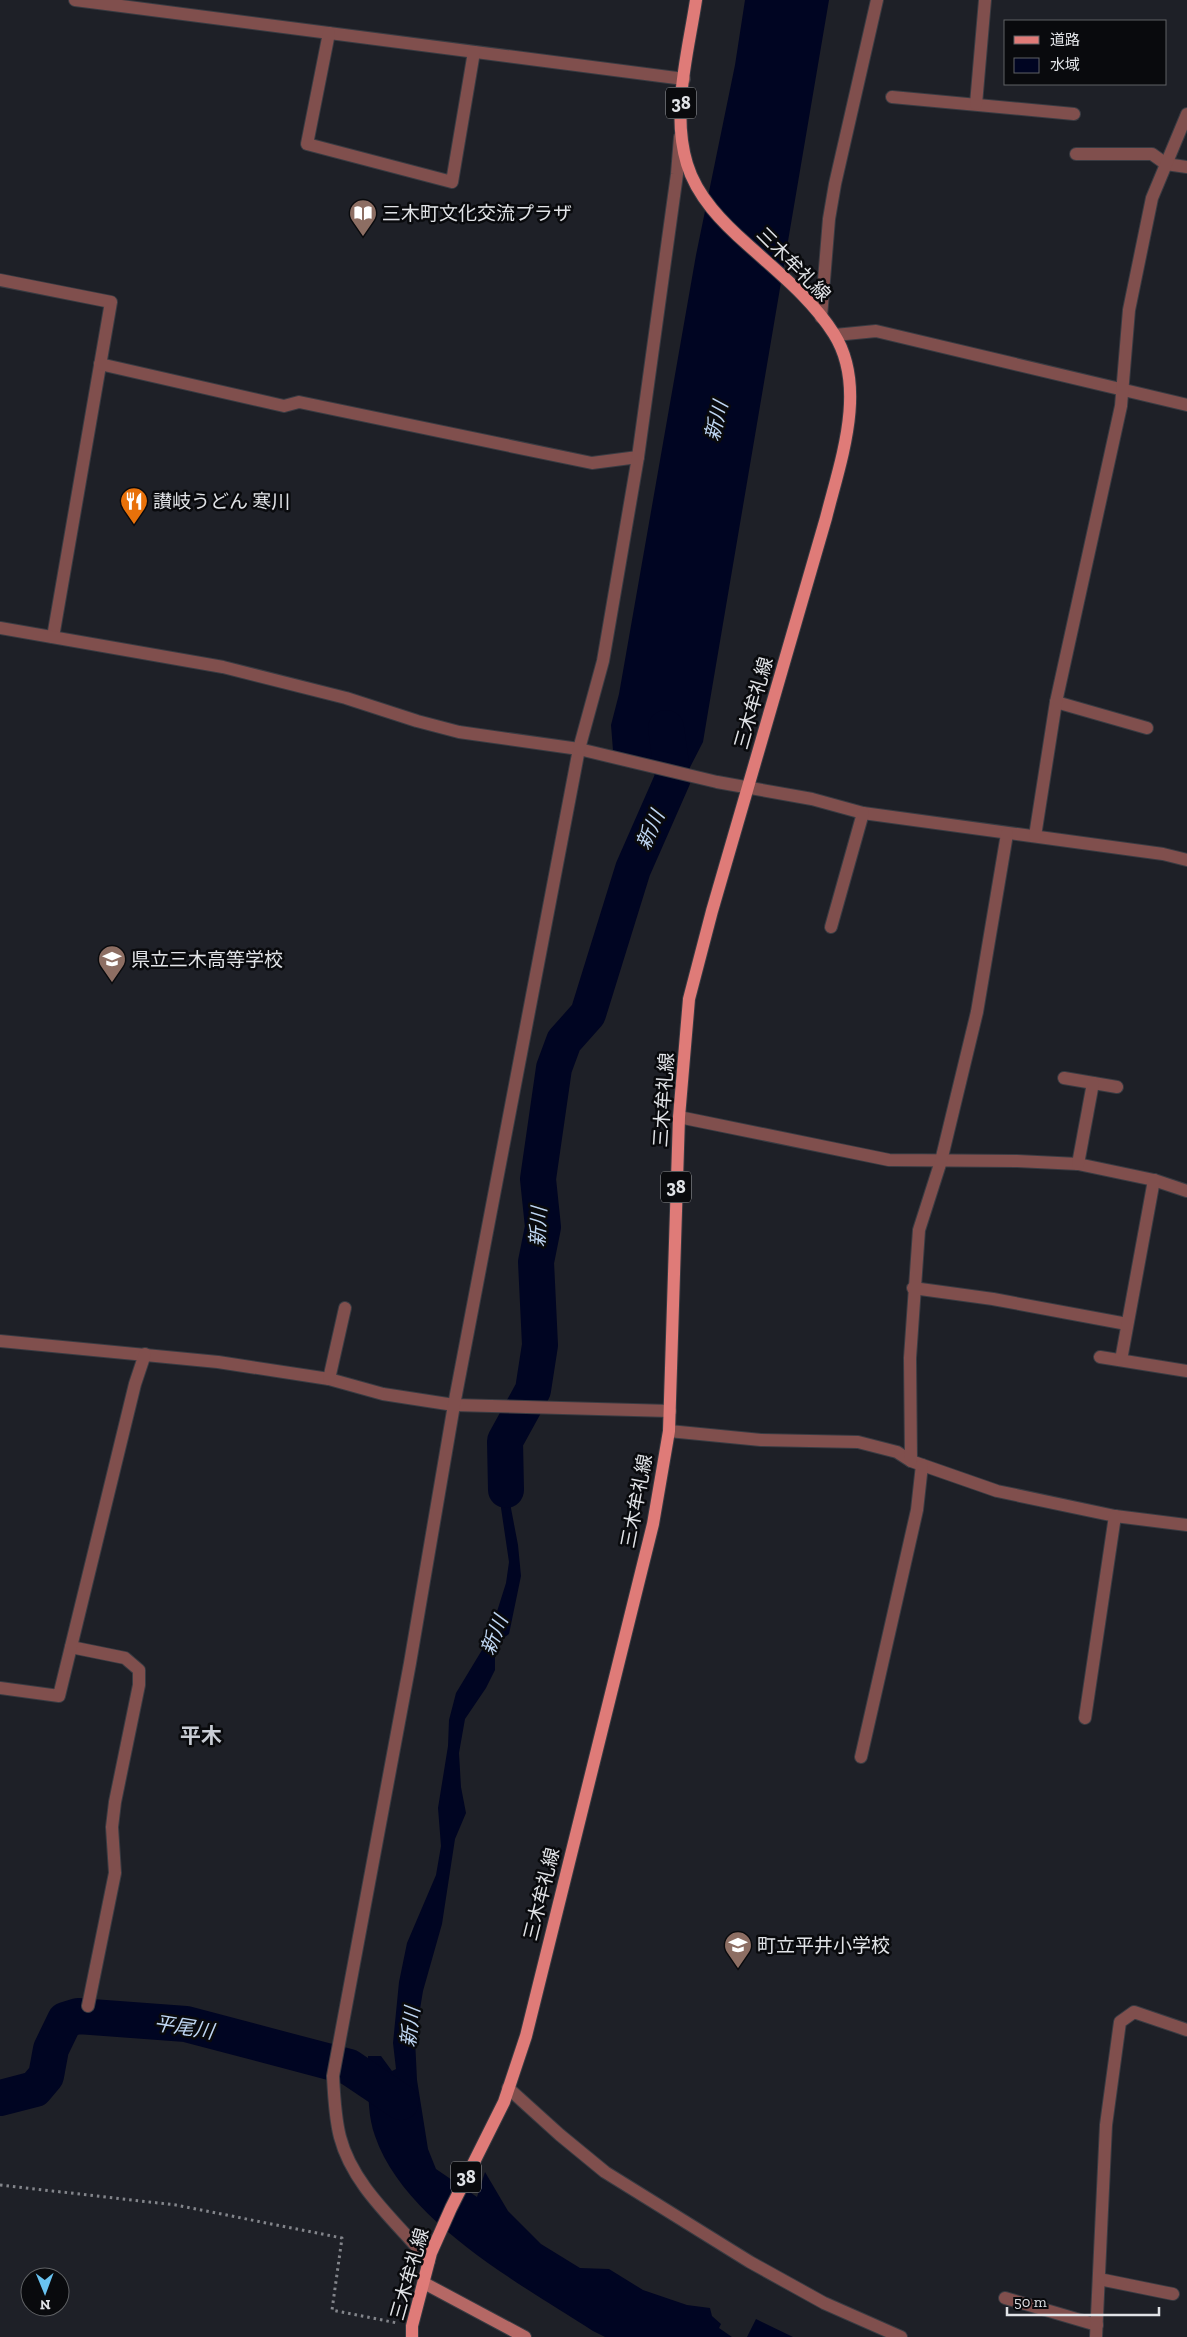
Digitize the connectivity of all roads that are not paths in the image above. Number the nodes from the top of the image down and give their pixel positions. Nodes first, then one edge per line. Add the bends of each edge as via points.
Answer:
1 (75, 0) edge
2 (696, 0) edge
3 (877, 0) edge
4 (985, 0) edge
5 (330, 33) junction
6 (474, 52) junction
7 (684, 80) junction
8 (892, 97) dead end
9 (976, 104) junction
10 (1074, 114) dead end
11 (1187, 114) edge
12 (680, 130) junction
13 (1076, 154) dead end
14 (1166, 164) junction
15 (1187, 167) edge
16 (0, 280) edge
17 (821, 317) junction
18 (835, 335) junction
19 (100, 364) junction
20 (1121, 389) junction
21 (1187, 405) edge
22 (638, 457) junction
23 (0, 628) edge
24 (53, 637) junction
25 (1056, 702) junction
26 (1147, 728) dead end
27 (579, 749) junction
28 (748, 787) junction
29 (863, 813) junction
30 (1007, 834) junction
31 (1035, 836) junction
32 (1187, 860) edge
33 (831, 928) dead end
34 (1064, 1078) dead end
35 (1093, 1083) junction
36 (1117, 1087) dead end
37 (679, 1117) junction
38 (941, 1161) junction
39 (1078, 1164) junction
40 (1154, 1180) junction
41 (1187, 1191) edge
42 (913, 1288) junction
43 (345, 1308) dead end
44 (1127, 1324) junction
45 (0, 1341) edge
46 (145, 1354) junction
47 (1100, 1357) dead end
48 (1121, 1360) junction
49 (1187, 1371) edge
50 (328, 1379) junction
51 (454, 1405) junction
52 (670, 1411) junction
53 (669, 1431) junction
54 (916, 1463) junction
55 (1115, 1516) junction
56 (1187, 1525) edge
57 (71, 1647) junction
58 (0, 1688) edge
59 (1085, 1718) dead end
60 (861, 1757) dead end
61 (88, 2006) dead end
62 (1187, 2030) edge
63 (508, 2088) junction
64 (430, 2257) junction
65 (1099, 2279) junction
66 (424, 2283) junction
67 (1173, 2294) dead end
68 (1006, 2298) dead end
69 (412, 2331) edge
70 (1096, 2331) edge
71 (525, 2337) edge
72 (901, 2337) edge

1 - 5 street
2 - 7 main road, 三木牟礼線 / 38
3 - 17 street via 835,184
4 - 9 street
5 - 6 street
5 - 6 street via 307,144 452,182
6 - 7 street
7 - 12 main road, 三木牟礼線 / 38
8 - 9 street
9 - 10 street
11 - 14 street
12 - 17 main road, 三木牟礼線 / 38 via 687,165 706,201 724,222 798,290
12 - 22 street via 677,174
13 - 14 street via 1152,154
14 - 15 street
14 - 20 street via 1152,198 1129,310
16 - 19 street via 110,302
17 - 18 main road, 三木牟礼線 / 38
18 - 20 street via 876,331
18 - 28 main road, 三木牟礼線 / 38 via 850,380 850,408 841,458
19 - 22 street via 284,406 298,402 592,462
19 - 24 street
20 - 21 street
20 - 25 street via 1121,406
22 - 27 street via 603,661
23 - 24 street
24 - 27 street via 251,673 459,732
25 - 26 street
25 - 31 street
27 - 28 street
27 - 51 street
28 - 29 street
28 - 37 main road, 三木牟礼線 / 38 via 689,999
29 - 30 street
29 - 33 street
30 - 31 street
30 - 38 street via 977,1012
31 - 32 street
34 - 35 street
35 - 36 street
35 - 39 street
37 - 38 street via 889,1160
37 - 52 main road, 三木牟礼線 / 38
38 - 39 street
38 - 42 street via 919,1230
39 - 40 street
40 - 41 street
40 - 44 street
42 - 44 street
42 - 54 street via 910,1358
43 - 50 street
44 - 48 street
45 - 46 street
46 - 50 street
46 - 57 street
47 - 48 street
48 - 49 street
50 - 51 street via 383,1394
51 - 52 street
51 - 64 street via 410,1662 332,2076 340,2138 356,2173 375,2201
52 - 53 main road, 三木牟礼線 / 38
53 - 54 street via 761,1440 858,1442 897,1452
53 - 63 main road, 三木牟礼線 / 38 via 653,1524 526,2036
54 - 55 street via 997,1490
54 - 60 street via 917,1510
55 - 56 street
55 - 59 street
57 - 58 street via 59,1696
57 - 61 street via 125,1658 139,1670 139,1685 112,1828 116,1873
62 - 65 street via 1134,2012 1120,2022 1106,2125
63 - 64 main road, 三木牟礼線 / 38
63 - 72 street via 605,2172 824,2304
64 - 66 main road, 三木牟礼線 / 38
65 - 67 street
65 - 70 street
66 - 69 main road, 三木牟礼線 / 38
66 - 71 street
68 - 70 street

